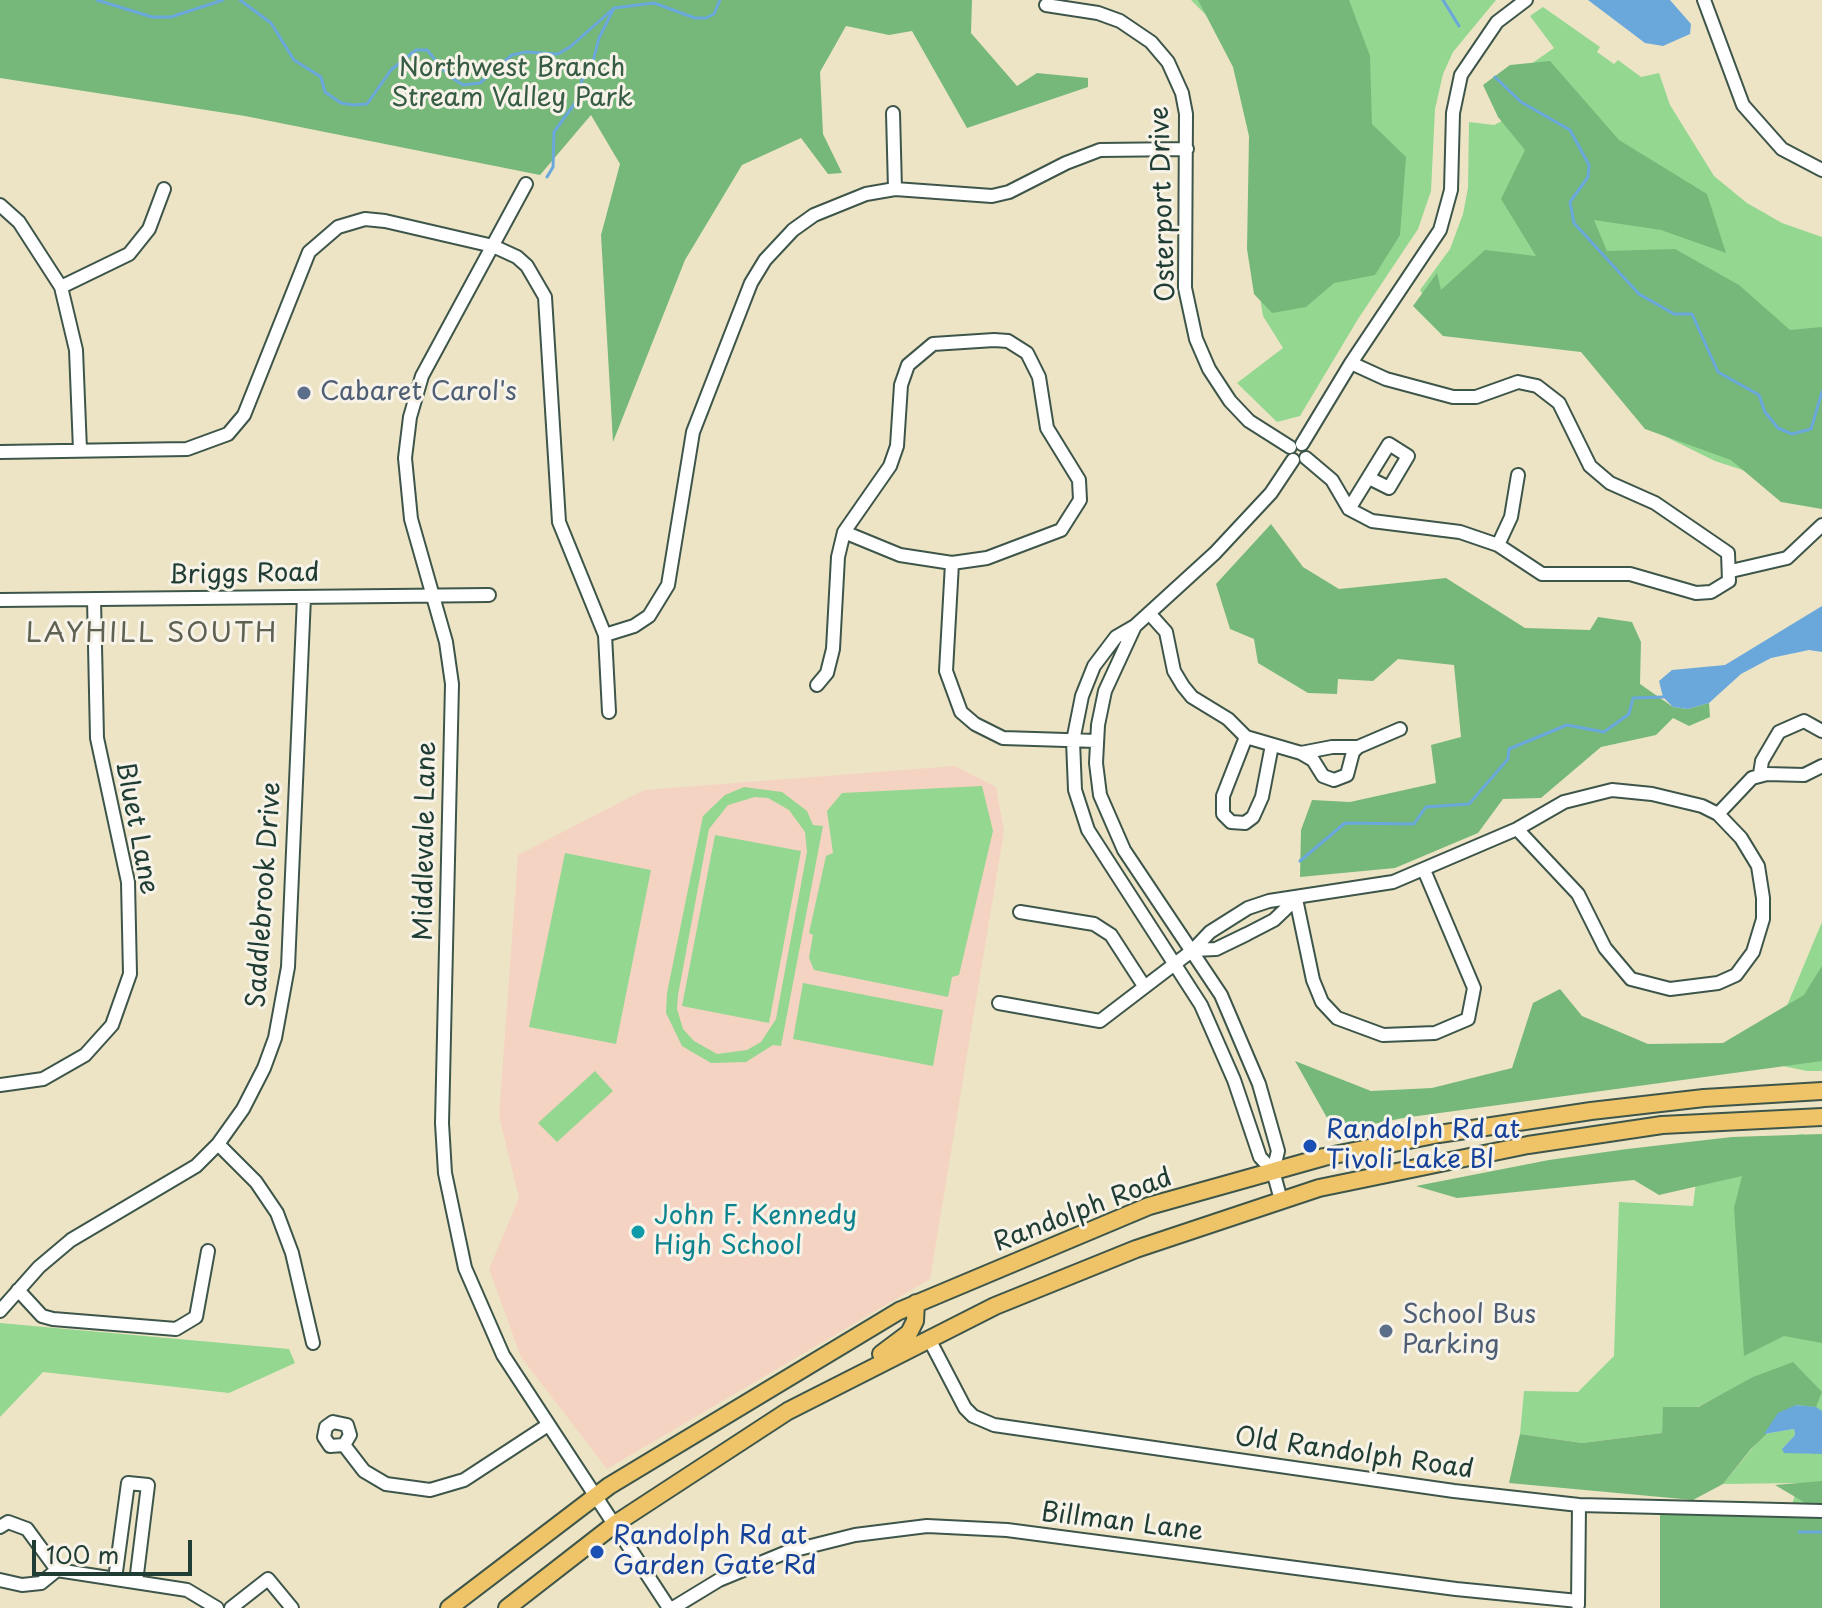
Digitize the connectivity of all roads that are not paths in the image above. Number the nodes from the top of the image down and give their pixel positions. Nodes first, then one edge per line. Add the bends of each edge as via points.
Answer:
1 (1526, 0) edge
2 (1704, 0) edge
3 (1046, 5) dead end
4 (893, 113) dead end
5 (1187, 149) junction
6 (1822, 170) edge
7 (526, 184) dead end
8 (164, 189) dead end
9 (895, 189) junction
10 (0, 205) edge
11 (493, 246) junction
12 (61, 287) junction
13 (1351, 363) junction
14 (80, 450) junction
15 (0, 452) edge
16 (1298, 452) junction
17 (1518, 475) dead end
18 (1371, 479) dead end
19 (1349, 509) junction
20 (1822, 525) edge
21 (844, 532) junction
22 (1498, 545) junction
23 (952, 563) junction
24 (1731, 571) junction
25 (489, 595) dead end
26 (434, 596) junction
27 (304, 597) junction
28 (94, 599) junction
29 (0, 600) edge
30 (1149, 613) junction
31 (1135, 626) junction
32 (605, 635) junction
33 (817, 685) dead end
34 (609, 712) dead end
35 (1400, 729) dead end
36 (1822, 731) edge
37 (1246, 737) junction
38 (1073, 741) junction
39 (1097, 741) junction
40 (1272, 745) junction
41 (1358, 747) junction
42 (1301, 753) junction
43 (1822, 766) edge
44 (1760, 774) junction
45 (1718, 814) junction
46 (1517, 829) junction
47 (1424, 870) junction
48 (1296, 899) junction
49 (1020, 912) dead end
50 (1193, 950) junction
51 (1175, 963) junction
52 (1144, 986) junction
53 (999, 1003) dead end
54 (0, 1085) edge
55 (1822, 1091) edge
56 (1822, 1117) edge
57 (218, 1144) junction
58 (1273, 1171) junction
59 (1281, 1200) junction
60 (208, 1251) dead end
61 (997, 1269) junction
62 (18, 1290) junction
63 (916, 1303) junction
64 (0, 1311) edge
65 (929, 1339) junction
66 (313, 1343) dead end
67 (844, 1381) junction
68 (548, 1425) junction
69 (344, 1445) dead end
70 (596, 1495) junction
71 (1579, 1505) junction
72 (1822, 1511) edge
73 (615, 1524) junction
74 (0, 1527) edge
75 (57, 1570) junction
76 (115, 1579) junction
77 (0, 1580) edge
78 (136, 1582) junction
79 (1578, 1604) edge
80 (217, 1608) edge
81 (231, 1608) edge
82 (292, 1608) edge
83 (449, 1608) edge
84 (507, 1608) edge
85 (671, 1608) edge

1 - 13 street via 1497,22 1461,75 1453,113 1451,190 1440,230
2 - 6 street via 1743,105 1782,149
3 - 5 street, Osterport Drive via 1098,13 1151,42 1168,62 1182,93
4 - 9 street
5 - 9 street via 1100,150 992,196
5 - 16 street, Osterport Drive via 1185,288 1196,339 1230,401 1249,421
7 - 11 street, Middlevale Lane
8 - 12 street via 149,229 129,254
9 - 32 street via 866,194 814,215 765,260 751,283 693,432 668,585 649,616
10 - 12 street via 19,222
11 - 14 street via 385,221 365,219 338,227 309,252 244,415 228,434 187,449
11 - 26 street, Middlevale Lane via 436,346 410,417 405,488
11 - 32 street via 527,266 545,297 559,522
12 - 14 street via 76,350
13 - 16 street
13 - 24 street via 1386,379 1453,397 1476,397 1518,382 1537,386 1559,403 1598,475 1699,532 1728,553
14 - 15 street
16 - 19 street, Osterport Drive via 1332,480
16 - 30 street via 1254,513
17 - 22 street via 1511,517
18 - 19 street
19 - 22 street via 1372,521 1460,532
20 - 24 street via 1787,558
21 - 23 street via 900,555
21 - 23 street via 890,466 908,365 933,344 1008,341 1027,353 1039,377 1047,428 1075,470 1080,500 1061,530 987,558
21 - 33 street via 833,649 827,673
22 - 24 street via 1542,574 1630,574 1696,593 1722,588
23 - 38 street via 946,671 961,712 1003,738
25 - 26 street, Briggs Road
26 - 27 street, Briggs Road
26 - 68 street, Middlevale Lane via 452,684 445,1173 477,1300 503,1355
27 - 28 street, Briggs Road
27 - 57 street, Saddlebrook Drive via 284,997 264,1068
28 - 29 street, Briggs Road
28 - 54 street, Bluet Lane via 97,738 128,882 130,974 112,1025 85,1055 43,1079
30 - 31 street
30 - 37 street via 1166,632 1174,671 1183,686
31 - 38 street via 1116,637 1094,666
31 - 39 street via 1105,691
32 - 34 street
35 - 41 street
36 - 44 street via 1804,721 1779,732
37 - 40 street
37 - 40 street via 1223,796 1223,814 1231,822 1245,823 1253,817
38 - 39 street
38 - 51 street via 1075,790 1088,830
39 - 50 street via 1100,795 1111,826
40 - 42 street
41 - 42 street
41 - 42 street via 1347,775 1334,780
43 - 44 street via 1804,775
44 - 45 street
45 - 46 street via 1652,794 1612,790 1564,802
45 - 46 street via 1758,866 1763,919 1743,968 1718,983 1693,988 1651,986 1631,979 1605,948 1578,894
46 - 47 street
47 - 48 street via 1393,882
47 - 48 street via 1474,988 1468,1019 1435,1033 1398,1036 1337,1018 1322,1002 1313,980
48 - 50 street via 1274,920 1247,934 1216,949
48 - 50 street via 1248,908
49 - 52 street via 1094,924 1111,935
50 - 51 street
50 - 58 street via 1221,995 1259,1084 1278,1151
51 - 52 street
51 - 58 street via 1222,1050 1260,1157
52 - 53 street via 1100,1021
55 - 58 main road, Randolph Road via 1591,1111 1376,1146
56 - 59 main road, Randolph Road via 1662,1125 1543,1143
57 - 62 street, Saddlebrook Drive via 174,1181 71,1240
57 - 66 street via 256,1182 277,1213
58 - 59 street
58 - 61 main road, Randolph Road via 1149,1206
59 - 65 main road, Randolph Road via 1098,1263
60 - 62 street via 196,1317 176,1329 53,1319 42,1316
61 - 63 main road, Randolph Road
61 - 65 main road via 930,1309 924,1320
62 - 64 street, Saddlebrook Drive
63 - 67 main road via 909,1333
63 - 70 main road, Randolph Road
65 - 67 main road, Randolph Road
65 - 71 street, Old Randolph Road via 965,1408 994,1425
67 - 73 main road, Randolph Road via 734,1443
68 - 69 street via 464,1480 430,1490 386,1484 364,1471
68 - 70 street, Middlevale Lane
70 - 73 street, Middlevale Lane
70 - 83 main road, Randolph Road
71 - 72 street, Old Randolph Road
71 - 79 street
73 - 84 main road, Randolph Road
73 - 85 street, Middlevale Lane
74 - 75 street via 8,1522 27,1529
75 - 76 street
75 - 77 street via 41,1583
76 - 78 street
76 - 78 street via 128,1483 148,1485
78 - 80 street via 187,1590
79 - 85 street, Billman Lane via 1007,1530 927,1526 855,1535 787,1552 719,1580
81 - 82 street via 268,1579

